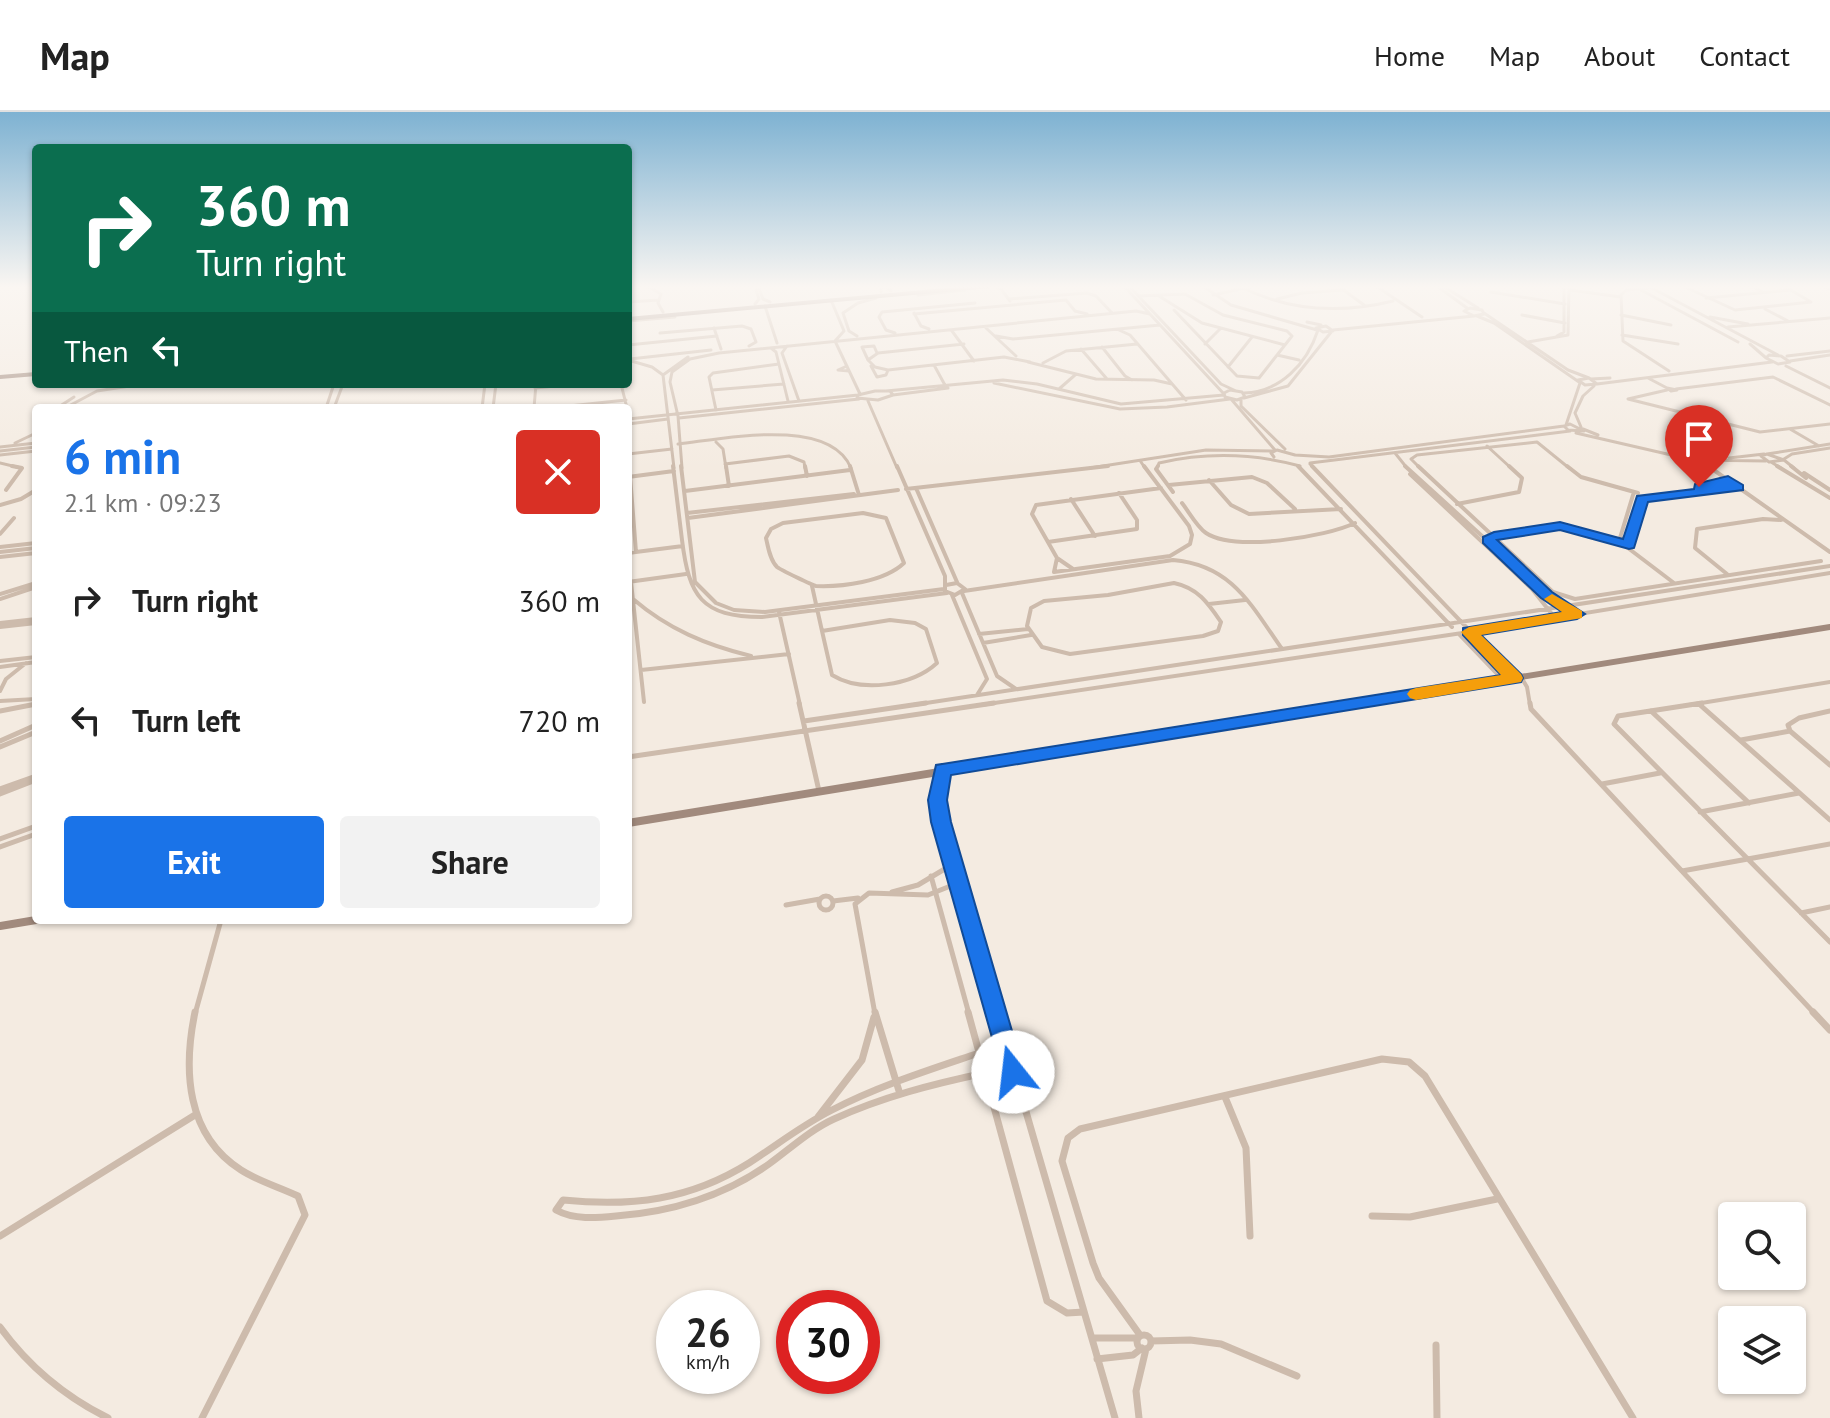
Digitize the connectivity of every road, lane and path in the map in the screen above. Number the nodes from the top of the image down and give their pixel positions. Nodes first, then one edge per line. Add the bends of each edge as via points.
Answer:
1 (742, 347) edge
2 (770, 347) joint
3 (786, 347) edge
4 (839, 347) edge
5 (863, 347) edge
6 (874, 347) edge
7 (936, 347) edge
8 (966, 347) edge
9 (1102, 347) joint
10 (1141, 347) edge
11 (1182, 347) edge
12 (1184, 347) edge
13 (1208, 347) edge
14 (1244, 347) edge
15 (1283, 347) edge
16 (1310, 347) edge
17 (1319, 347) edge
18 (1529, 347) edge
19 (1535, 347) edge
20 (1630, 347) edge
21 (1753, 347) edge
22 (1762, 347) edge
23 (721, 349) joint
24 (1007, 349) joint
25 (1081, 349) junction
26 (700, 352) junction
27 (877, 353) junction
28 (1276, 356) junction
29 (1780, 356) junction
30 (1004, 357) junction
31 (1236, 357) junction
32 (1766, 357) junction
33 (1829, 357) edge
34 (1020, 358) junction
35 (996, 359) junction
36 (1220, 359) junction
37 (632, 360) edge
38 (632, 361) edge
39 (975, 361) junction
40 (1299, 361) junction
41 (1030, 362) junction
42 (1772, 362) junction
43 (1790, 362) junction
44 (870, 363) junction
45 (779, 364) junction
46 (1040, 364) junction
47 (1782, 364) junction
48 (934, 365) junction
49 (1228, 367) junction
50 (888, 370) junction
51 (1670, 371) junction
52 (32, 372) edge
53 (1076, 374) junction
54 (1164, 374) junction
55 (663, 375) junction
56 (1659, 375) junction
57 (0, 376) edge
58 (1125, 376) junction
59 (1643, 377) junction
60 (791, 378) junction
61 (1590, 379) junction
62 (1107, 380) junction
63 (1154, 380) junction
64 (783, 381) junction
65 (1120, 381) junction
66 (1137, 382) junction
67 (1580, 382) junction
68 (1172, 384) junction
69 (1595, 385) junction
70 (945, 386) junction
71 (1830, 386) edge
72 (100, 388) edge
73 (117, 388) edge
74 (622, 388) edge
75 (1674, 388) junction
76 (1667, 389) junction
77 (712, 390) junction
78 (1058, 390) junction
79 (886, 391) junction
80 (1236, 391) junction
81 (893, 395) junction
82 (1224, 395) junction
83 (859, 396) junction
84 (1243, 397) junction
85 (885, 399) junction
86 (1186, 399) junction
87 (1230, 399) junction
88 (626, 400) junction
89 (799, 401) junction
90 (868, 401) junction
91 (64, 404) edge
92 (73, 404) edge
93 (588, 404) edge
94 (626, 404) edge
95 (789, 404) junction
96 (1189, 404) junction
97 (1830, 405) edge
98 (886, 406) dead end
99 (716, 410) junction
100 (676, 416) junction
101 (668, 417) junction
102 (632, 420) edge
103 (1830, 424) edge
104 (1565, 426) junction
105 (1582, 428) junction
106 (1802, 428) junction
107 (1789, 429) junction
108 (1570, 431) junction
109 (1576, 433) junction
110 (32, 435) edge
111 (1528, 436) junction
112 (1268, 439) junction
113 (726, 441) junction
114 (716, 442) junction
115 (1538, 442) junction
116 (1486, 445) junction
117 (7, 446) junction
118 (679, 446) junction
119 (1821, 446) junction
120 (1830, 446) edge
121 (32, 447) edge
122 (32, 447) edge
123 (672, 447) junction
124 (32, 448) edge
125 (723, 449) junction
126 (1256, 449) junction
127 (0, 451) edge
128 (632, 453) edge
129 (1274, 453) junction
130 (1289, 453) junction
131 (8, 454) junction
132 (1765, 454) junction
133 (1295, 455) junction
134 (1396, 457) junction
135 (1151, 459) junction
136 (1784, 460) junction
137 (1768, 461) junction
138 (1, 462) edge
139 (1141, 462) junction
140 (1705, 462) junction
141 (1159, 463) junction
142 (725, 464) junction
143 (1310, 464) junction
144 (1298, 466) junction
145 (1789, 466) junction
146 (850, 470) junction
147 (674, 471) junction
148 (632, 476) edge
149 (807, 476) junction
150 (1209, 480) junction
151 (1728, 480) junction
152 (1168, 485) junction
153 (729, 486) junction
154 (916, 488) junction
155 (1161, 488) junction
156 (1738, 488) junction
157 (906, 489) junction
158 (1830, 489) edge
159 (6, 490) dead end
160 (898, 490) dead end
161 (685, 491) junction
162 (32, 492) edge
163 (1173, 492) dead end
164 (1119, 493) junction
165 (859, 495) junction
166 (1639, 495) junction
167 (1330, 498) junction
168 (1071, 499) junction
169 (1182, 503) dead end
170 (1457, 504) junction
171 (0, 505) edge
172 (1320, 506) junction
173 (1295, 509) junction
174 (1341, 509) junction
175 (1768, 509) junction
176 (688, 516) junction
177 (632, 517) edge
178 (14, 518) dead end
179 (1763, 519) junction
180 (1467, 520) junction
181 (1784, 520) junction
182 (1460, 521) junction
183 (1355, 523) junction
184 (1479, 532) junction
185 (0, 534) edge
186 (1095, 536) junction
187 (1494, 536) junction
188 (1618, 539) junction
189 (1488, 540) junction
190 (1048, 542) junction
191 (1630, 542) junction
192 (1624, 545) junction
193 (683, 546) junction
194 (32, 548) edge
195 (32, 548) edge
196 (0, 552) edge
197 (632, 552) edge
198 (636, 552) junction
199 (1830, 552) edge
200 (1057, 558) junction
201 (1821, 561) dead end
202 (1830, 566) edge
203 (1074, 569) junction
204 (1412, 572) junction
205 (1830, 573) edge
206 (686, 574) junction
207 (1402, 574) junction
208 (1728, 575) junction
209 (632, 582) edge
210 (957, 583) junction
211 (32, 586) edge
212 (812, 586) junction
213 (1680, 586) junction
214 (947, 590) junction
215 (963, 592) junction
216 (632, 595) edge
217 (0, 596) edge
218 (633, 599) junction
219 (1245, 600) junction
220 (1209, 604) junction
221 (1565, 607) junction
222 (817, 608) junction
223 (1549, 610) junction
224 (780, 613) junction
225 (1577, 614) junction
226 (1555, 618) junction
227 (32, 621) edge
228 (1461, 623) junction
229 (0, 625) edge
230 (1450, 625) junction
231 (1830, 627) edge
232 (822, 631) junction
233 (1030, 632) junction
234 (1469, 632) junction
235 (1458, 633) junction
236 (979, 634) junction
237 (983, 643) junction
238 (1282, 649) junction
239 (789, 654) junction
240 (756, 657) junction
241 (32, 660) edge
242 (32, 661) edge
243 (26, 663) junction
244 (0, 668) edge
245 (641, 670) junction
246 (1518, 678) junction
247 (1503, 680) junction
248 (1830, 682) edge
249 (1017, 689) junction
250 (0, 691) edge
251 (976, 696) junction
252 (0, 701) edge
253 (32, 702) edge
254 (644, 702) dead end
255 (32, 703) edge
256 (1698, 703) junction
257 (0, 711) edge
258 (1651, 711) junction
259 (1830, 711) edge
260 (804, 721) junction
261 (32, 727) edge
262 (806, 731) junction
263 (1790, 731) junction
264 (32, 733) edge
265 (1740, 740) junction
266 (0, 744) edge
267 (632, 756) edge
268 (1830, 765) edge
269 (942, 770) junction
270 (1660, 773) junction
271 (32, 780) edge
272 (1601, 784) junction
273 (819, 791) junction
274 (0, 792) edge
275 (1800, 793) junction
276 (1749, 803) junction
277 (1700, 812) junction
278 (1830, 820) edge
279 (632, 822) edge
280 (32, 827) edge
281 (32, 835) edge
282 (0, 839) edge
283 (1830, 844) edge
284 (0, 847) edge
285 (1747, 860) junction
286 (953, 864) junction
287 (1681, 871) junction
288 (931, 876) junction
289 (958, 883) junction
290 (891, 892) junction
291 (936, 892) junction
292 (858, 898) junction
293 (821, 899) junction
294 (833, 901) junction
295 (786, 905) dead end
296 (1830, 907) edge
297 (1801, 913) junction
298 (32, 921) edge
299 (220, 924) edge
300 (0, 926) edge
301 (1830, 942) edge
302 (875, 1013) junction
303 (1830, 1030) edge
304 (979, 1053) junction
305 (985, 1073) junction
306 (895, 1081) junction
307 (899, 1091) junction
308 (1225, 1097) junction
309 (195, 1115) junction
310 (817, 1117) junction
311 (1498, 1199) junction
312 (1372, 1216) dead end
313 (0, 1236) edge
314 (1250, 1236) dead end
315 (1084, 1312) junction
316 (0, 1327) edge
317 (1139, 1336) junction
318 (1092, 1338) junction
319 (1436, 1345) dead end
320 (1146, 1346) junction
321 (1097, 1359) junction
322 (1297, 1376) dead end
323 (108, 1418) edge
324 (202, 1418) edge
325 (1115, 1418) edge
326 (1139, 1418) edge
327 (1437, 1418) edge
328 (1633, 1418) edge

1 - 23 street
2 - 45 street
2 - 100 street via 709,354 677,367 670,377
3 - 60 street via 782,353
4 - 83 street
5 - 44 street
6 - 27 street
7 - 27 street
8 - 39 street
9 - 25 street
9 - 58 street
10 - 54 street
11 - 82 street
12 - 80 street via 1221,384
13 - 36 street
14 - 31 street
15 - 28 street
16 - 40 street
17 - 84 street via 1288,386
18 - 67 street
19 - 61 street
20 - 51 street
21 - 32 street
22 - 29 street
23 - 26 street
24 - 30 street
24 - 34 street
25 - 46 street
25 - 62 street
26 - 37 street
26 - 55 street
27 - 44 street
28 - 40 street
28 - 49 street via 1256,379 1240,378
29 - 32 street
29 - 33 street
29 - 43 street
30 - 34 street
30 - 35 street
31 - 36 street
31 - 49 street
32 - 42 street
32 - 51 street
33 - 43 street
34 - 41 street
35 - 39 street
35 - 41 street
36 - 49 street
38 - 55 street
39 - 48 street
40 - 84 street via 1277,386
41 - 46 street
42 - 47 street
42 - 56 street
43 - 47 street
43 - 71 street
44 - 50 street
44 - 50 street via 877,377
45 - 64 street
45 - 77 street via 718,371 709,377
46 - 53 street
47 - 71 street
48 - 50 street
48 - 70 street
51 - 61 street
52 - 57 street
53 - 62 street
53 - 78 street
54 - 63 street
54 - 68 street
55 - 101 street
56 - 59 street
56 - 75 street via 1657,379
58 - 65 street
58 - 66 street
59 - 69 street
59 - 76 street
60 - 64 street
60 - 89 street
61 - 67 street
61 - 69 street
62 - 65 street
63 - 66 street
63 - 68 street
64 - 77 street
64 - 95 street
65 - 66 street
67 - 69 street
67 - 104 street
68 - 86 street
69 - 105 street via 1575,413
70 - 78 street via 1003,380
70 - 79 street
70 - 81 street
70 - 96 street via 1014,384 1121,409
72 - 91 street
73 - 92 street
74 - 88 street
75 - 76 street via 1675,392
75 - 97 street via 1773,377
76 - 107 street via 1629,396 1631,402 1760,432
77 - 99 street
78 - 86 street via 1121,404
79 - 81 street
79 - 83 street
80 - 82 street
80 - 84 street
81 - 85 street
82 - 86 street
82 - 87 street
83 - 89 street
83 - 90 street
83 - 95 street
84 - 87 street
84 - 130 street via 1241,406
85 - 90 street
85 - 98 street
86 - 96 street
87 - 96 street
87 - 112 street
88 - 93 street
88 - 94 street
89 - 95 street
90 - 157 street
95 - 99 street
95 - 100 street
99 - 100 street
100 - 101 street
100 - 118 street
101 - 102 street
101 - 123 street
103 - 106 street
104 - 105 street
104 - 108 street
104 - 133 street via 1329,457
105 - 109 street
105 - 132 street via 1702,459
106 - 107 street
106 - 119 street
107 - 119 street
108 - 109 street
108 - 111 street
109 - 140 street
110 - 117 street
111 - 115 street
111 - 134 street
112 - 126 street
112 - 129 street
113 - 114 street
113 - 125 street
113 - 146 street via 782,435 815,438 839,449
114 - 118 street
114 - 125 street
115 - 116 street
115 - 166 street via 1581,477
116 - 170 street via 1522,478 1520,490
116 - 170 street via 1411,459
117 - 121 street
117 - 127 street
118 - 123 street
118 - 161 street
119 - 120 street
119 - 132 street
120 - 136 street
122 - 127 street
123 - 128 street
123 - 147 street
124 - 131 street
125 - 142 street
126 - 129 street
126 - 135 street
127 - 131 street
129 - 130 street
129 - 141 street
129 - 144 street
130 - 133 street
131 - 138 street
132 - 136 street
132 - 137 street via 1762,458
133 - 143 street
134 - 143 street
134 - 180 street
134 - 182 street
135 - 139 street
135 - 141 street
136 - 137 street
136 - 145 street
137 - 140 street
137 - 158 street
138 - 159 street via 22,468
139 - 154 street
139 - 155 street
140 - 151 street
141 - 152 street via 1156,467
142 - 149 street via 794,457 804,462
142 - 153 street
143 - 144 street
143 - 204 street
144 - 167 street
145 - 158 street
145 - 158 street
146 - 149 street
146 - 165 street
147 - 148 street
147 - 193 street
149 - 153 street
150 - 152 street
150 - 173 street via 1258,479
150 - 173 street via 1244,513
151 - 156 street
151 - 166 street
152 - 163 street
153 - 161 street
154 - 157 street
154 - 210 street
155 - 164 street
155 - 203 street via 1189,526 1190,544 1170,556
156 - 166 street
156 - 175 street
157 - 214 street
160 - 165 street
161 - 176 street
162 - 171 street
164 - 168 street
164 - 186 street via 1137,520 1137,529
165 - 176 street
166 - 188 street
166 - 191 street
167 - 172 street
167 - 174 street
168 - 186 street
168 - 190 street via 1033,508
169 - 183 street via 1206,533 1241,543 1337,532
170 - 187 street
172 - 173 street
172 - 174 street
174 - 183 street
175 - 179 street
175 - 181 street
176 - 224 street via 695,582 705,597 737,611
177 - 198 street
178 - 185 street
179 - 181 street
179 - 208 street via 1696,530 1695,548
180 - 182 street
180 - 184 street
181 - 199 street
182 - 223 street
183 - 207 street
184 - 187 street
184 - 189 street
186 - 190 street
187 - 188 street via 1560,526
187 - 189 street
187 - 213 street via 1566,598
188 - 191 street
188 - 192 street
189 - 221 street
190 - 200 street
191 - 192 street
191 - 213 street
192 - 213 street
193 - 198 street
193 - 206 street
194 - 196 street
195 - 196 street
197 - 198 street
200 - 203 street
200 - 203 street via 1054,572
201 - 208 street
202 - 213 street
204 - 207 street
204 - 228 street
205 - 225 street
206 - 209 street
206 - 224 street via 694,596 712,609 747,617
207 - 230 street
208 - 213 street
210 - 214 street
210 - 215 street via 964,586
211 - 217 street
212 - 212 street via 884,577 899,570 904,563 886,518 863,513 771,529 766,538 772,564
212 - 222 street
213 - 221 street
214 - 215 street
214 - 222 street
214 - 251 street via 987,679
215 - 219 street via 1178,560 1219,571
215 - 236 street
216 - 218 street
218 - 240 street via 696,641
218 - 245 street
219 - 220 street
219 - 238 street
220 - 233 street via 1198,591 1174,583 1044,601 1028,614
220 - 233 street via 1221,627 1207,636 1071,654 1039,646
221 - 223 street
221 - 225 street
222 - 224 street
222 - 232 street
223 - 226 street
223 - 228 street
224 - 239 street
225 - 226 street
226 - 234 street
227 - 229 street
228 - 230 street
228 - 234 street
230 - 235 street
230 - 238 street
231 - 246 street
232 - 232 street via 832,675 845,684 919,676 937,663 926,629 915,622
233 - 236 street
233 - 237 street
234 - 235 street
234 - 246 street
235 - 247 street
235 - 262 street
236 - 237 street
237 - 249 street via 999,678
238 - 249 street
239 - 240 street
239 - 260 street
240 - 245 street
241 - 244 street
242 - 243 street
243 - 244 street
243 - 250 street
245 - 254 street
246 - 247 street
246 - 272 street via 1527,687 1531,709
247 - 269 street
248 - 256 street
249 - 251 street
251 - 260 street
252 - 253 street
255 - 257 street
256 - 258 street
256 - 265 street
258 - 270 street via 1618,716 1614,724
258 - 276 street
259 - 263 street via 1791,720
260 - 262 street
261 - 266 street
262 - 267 street
262 - 273 street
263 - 265 street
263 - 268 street
264 - 266 street
265 - 275 street
269 - 273 street
269 - 286 street via 937,800
270 - 272 street
270 - 277 street
271 - 274 street
272 - 287 street
273 - 279 street
275 - 276 street
275 - 278 street
276 - 277 street
277 - 285 street
280 - 282 street
281 - 284 street
283 - 285 street
285 - 287 street
285 - 297 street
286 - 288 street
286 - 289 street
287 - 303 street
288 - 290 street
288 - 291 street
289 - 291 street
289 - 315 street
290 - 291 street
290 - 292 street
291 - 304 street
292 - 294 street
292 - 302 street via 855,908
293 - 294 street
293 - 294 street via 819,906 826,909
293 - 295 street
296 - 297 street
297 - 301 street
298 - 300 street
299 - 309 street via 187,1053
302 - 306 street
302 - 310 street via 859,1067
304 - 305 street
304 - 306 street
305 - 307 street
305 - 315 street via 1047,1301 1067,1313
306 - 307 street
306 - 310 street
307 - 310 street via 832,1119 733,1187 693,1203 604,1217 556,1210 563,1200 629,1206 711,1185
308 - 311 street via 1382,1059 1409,1062 1425,1076
308 - 314 street via 1246,1148
308 - 317 street via 1080,1129 1064,1145 1062,1161 1096,1271
309 - 313 street
309 - 324 street via 224,1157 256,1179 298,1196 305,1215
311 - 312 street via 1410,1217
311 - 328 street
315 - 318 street
316 - 323 street via 41,1376
317 - 318 street
317 - 320 street via 1147,1335
318 - 321 street
319 - 327 street
320 - 321 street via 1133,1355
320 - 322 street via 1190,1340 1221,1344
320 - 326 street via 1136,1391
321 - 325 street

